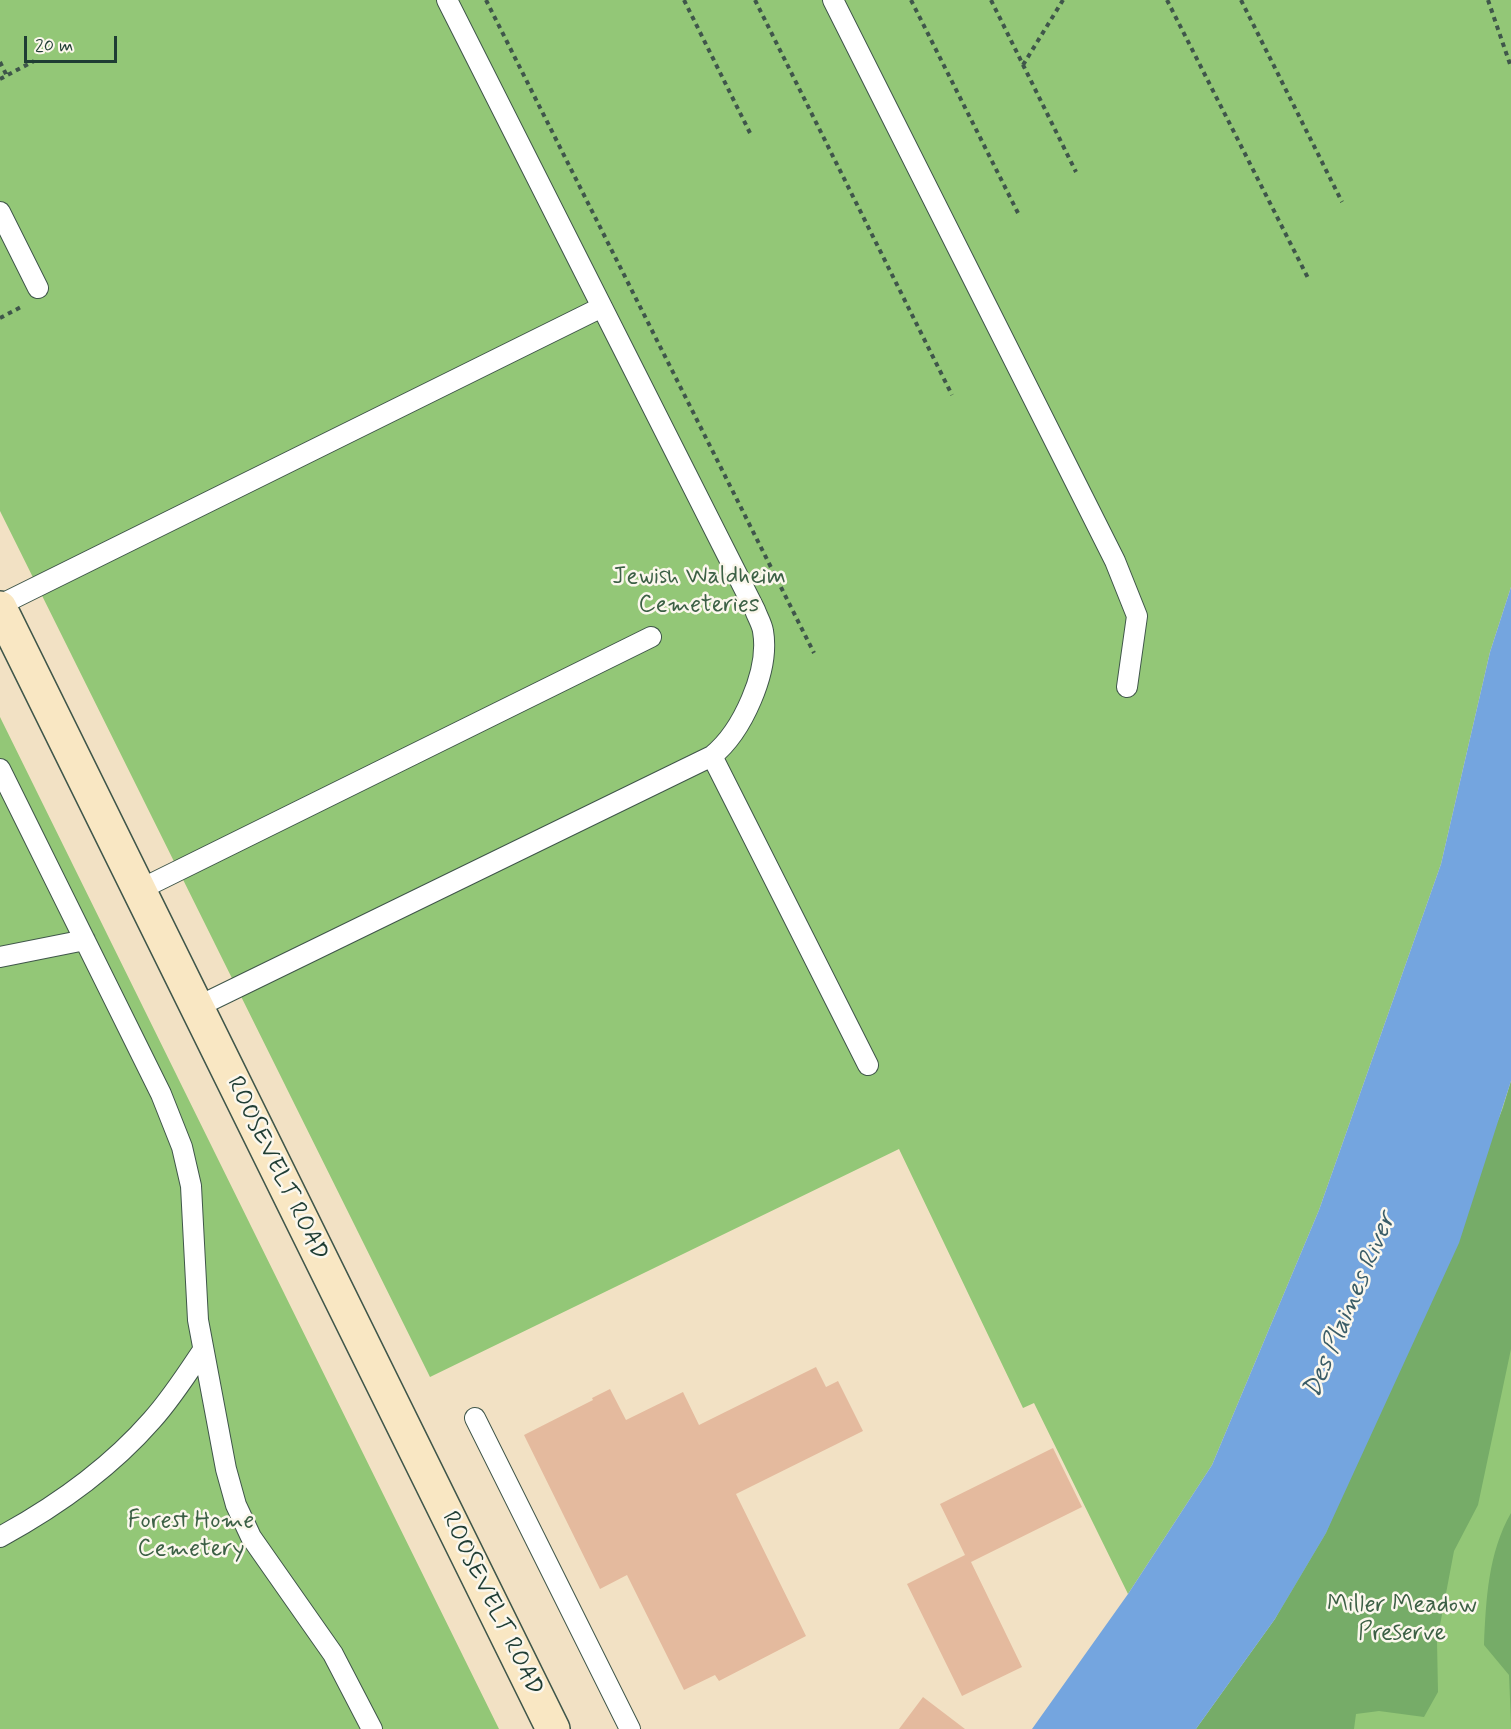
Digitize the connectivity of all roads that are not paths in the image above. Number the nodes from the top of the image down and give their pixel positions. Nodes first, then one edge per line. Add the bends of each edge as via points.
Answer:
1 (447, 0) edge
2 (833, 0) edge
3 (3, 225) edge
4 (38, 288) dead end
5 (602, 307) junction
6 (0, 606) edge
7 (651, 637) dead end
8 (1127, 687) dead end
9 (712, 756) junction
10 (0, 768) edge
11 (139, 890) junction
12 (85, 940) junction
13 (0, 957) edge
14 (197, 1007) junction
15 (868, 1065) dead end
16 (203, 1350) junction
17 (476, 1418) dead end
18 (0, 1537) edge
19 (372, 1729) edge
20 (553, 1729) edge
21 (630, 1729) edge

1 - 5 lane
2 - 8 lane via 1115,561 1137,616
3 - 4 lane
5 - 6 lane
5 - 9 lane via 763,630 764,646 753,695 730,738
6 - 11 main road, ROOSEVELT ROAD
7 - 11 lane
9 - 14 lane
9 - 15 lane
10 - 12 lane
11 - 14 main road, ROOSEVELT ROAD
12 - 13 lane
12 - 16 lane via 161,1094 182,1147 192,1186
14 - 20 main road, ROOSEVELT ROAD
16 - 18 lane via 151,1422 81,1486
16 - 19 lane via 236,1505 251,1537 333,1654
17 - 21 lane

